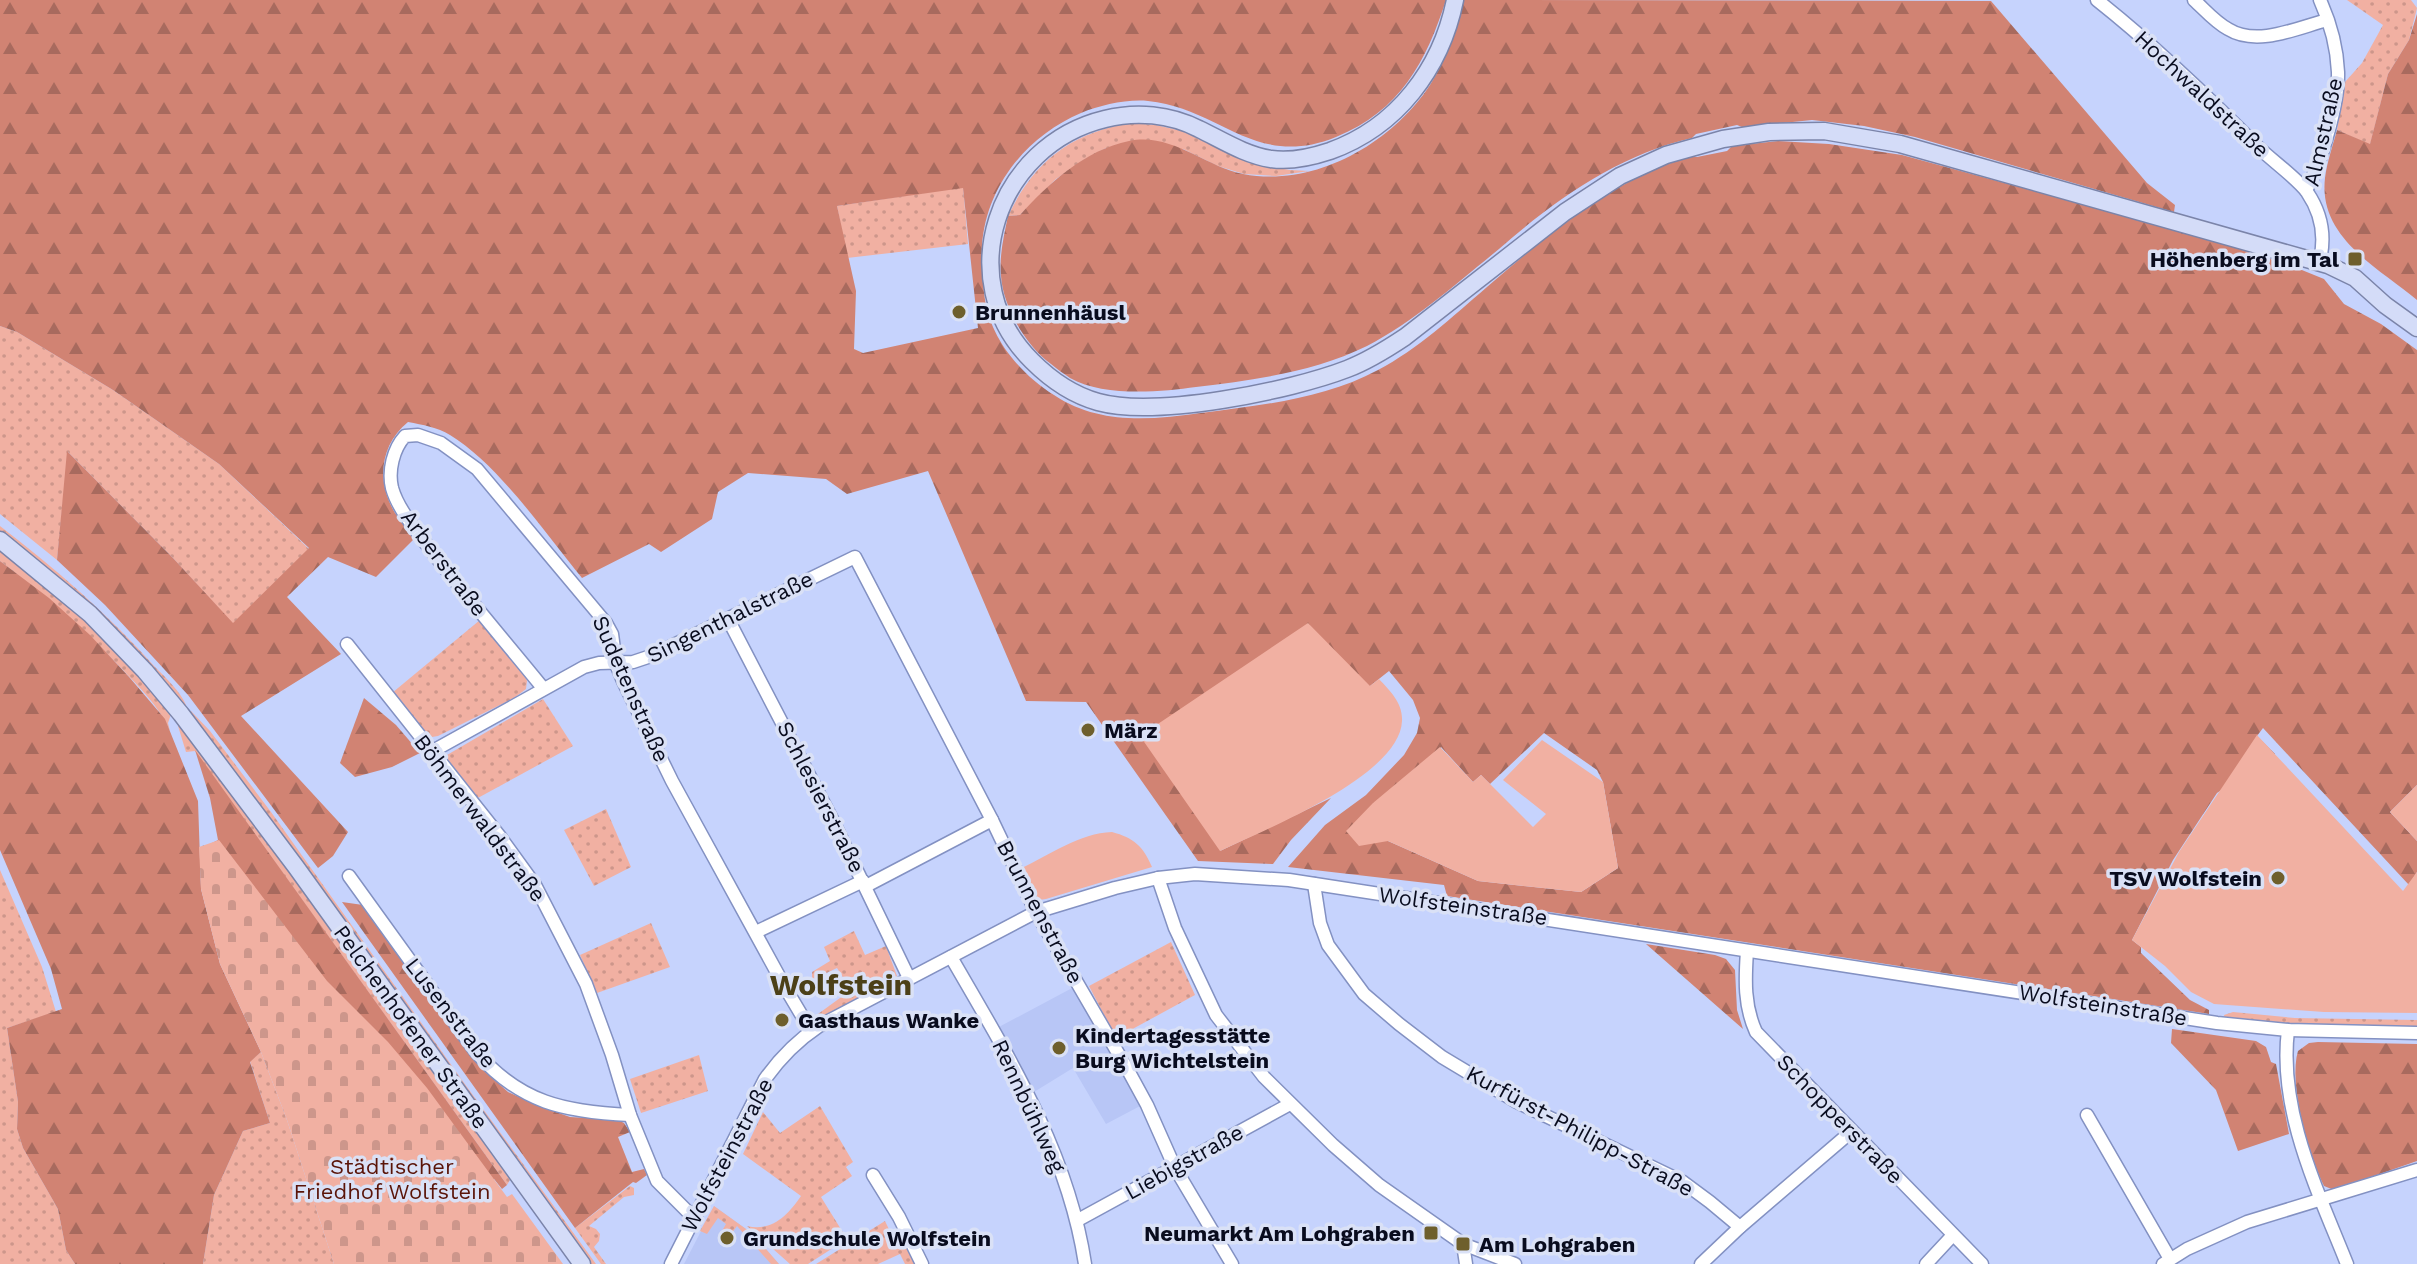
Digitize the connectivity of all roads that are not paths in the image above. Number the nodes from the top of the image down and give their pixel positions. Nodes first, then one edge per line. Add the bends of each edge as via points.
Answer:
1 (1455, 0) edge
2 (2097, 0) edge
3 (2194, 0) edge
4 (2320, 0) edge
5 (2327, 20) junction
6 (2306, 190) junction
7 (2319, 263) junction
8 (2417, 328) edge
9 (418, 435) joint
10 (0, 540) edge
11 (855, 557) joint
12 (728, 619) junction
13 (347, 644) dead end
14 (616, 664) junction
15 (543, 688) junction
16 (431, 752) junction
17 (992, 820) junction
18 (349, 876) dead end
19 (1158, 878) junction
20 (864, 883) junction
21 (1314, 884) junction
22 (1036, 912) junction
23 (756, 932) junction
24 (1747, 951) junction
25 (951, 957) junction
26 (909, 978) junction
27 (2288, 1030) junction
28 (811, 1031) junction
29 (2417, 1033) edge
30 (1290, 1104) junction
31 (630, 1115) junction
32 (2087, 1115) dead end
33 (1852, 1131) junction
34 (1175, 1168) junction
35 (2417, 1170) edge
36 (873, 1175) dead end
37 (2322, 1201) junction
38 (693, 1217) junction
39 (1078, 1220) junction
40 (1740, 1227) junction
41 (1953, 1235) junction
42 (1463, 1244) junction
43 (2167, 1262) edge
44 (582, 1264) edge
45 (671, 1264) edge
46 (922, 1264) edge
47 (1085, 1264) edge
48 (1232, 1264) edge
49 (1466, 1264) edge
50 (1515, 1264) edge
51 (1701, 1264) edge
52 (1926, 1264) edge
53 (1982, 1264) edge
54 (2347, 1264) edge

1 - 7 main road via 1438,51 1413,94 1362,136 1328,152 1272,159 1177,120 1145,115 1106,118 1046,146 1007,194 990,258 1000,313 1022,351 1071,390 1121,406 1237,397 1315,379 1369,359 1405,337 1565,212 1620,176 1666,155 1769,132 1824,131 1900,144
2 - 6 street, Hochwaldstraße via 2166,57
3 - 5 street via 2227,29 2249,36
4 - 5 street, Almstraße
5 - 6 street, Almstraße via 2337,87 2321,159
6 - 7 street, Almstraße via 2323,231
7 - 8 main road via 2347,273
9 - 14 street, Sudetenstraße via 457,452 493,487 606,623
9 - 15 street, Arberstraße via 405,436 395,452 391,485 397,500 438,560
10 - 44 main road, Pelchenhofener Straße via 77,602 145,671 220,764
11 - 12 street, Singenthalstraße
11 - 17 street, Brunnenstraße
12 - 14 street, Singenthalstraße via 651,656
12 - 20 street, Schlesierstraße
13 - 16 street, Böhmerwaldstraße
14 - 15 street, Singenthalstraße via 593,664
14 - 23 street, Sudetenstraße via 672,781
15 - 16 street, Singenthalstraße
16 - 31 street, Böhmerwaldstraße via 521,865 550,911 586,984
17 - 20 street
17 - 22 street, Brunnenstraße
18 - 31 street, Lusenstraße via 476,1052 500,1077 560,1107
19 - 21 street, Wolfsteinstraße via 1195,874
19 - 22 street, Wolfsteinstraße
19 - 30 street via 1216,1015
20 - 23 street
20 - 26 street, Schlesierstraße
21 - 24 street, Wolfsteinstraße
21 - 40 street, Kurfürst-Philipp-Straße via 1328,945 1364,994 1399,1024 1517,1102 1683,1182
22 - 25 street, Wolfsteinstraße
22 - 34 street, Brunnenstraße via 1147,1105
23 - 28 street, Sudetenstraße
24 - 27 street, Wolfsteinstraße
24 - 33 street, Schopperstraße via 1746,1003 1756,1032
25 - 26 street, Wolfsteinstraße
25 - 39 street, Rennbühlweg via 1021,1080
26 - 28 street, Wolfsteinstraße
27 - 29 street, Wolfsteinstraße
27 - 37 street via 2289,1087
28 - 38 street, Wolfsteinstraße via 765,1079
30 - 34 street, Liebigstraße
30 - 42 street via 1379,1185
31 - 38 street, Böhmerwaldstraße via 657,1181
32 - 43 street
33 - 40 street
33 - 41 street, Schopperstraße
34 - 39 street, Liebigstraße
34 - 48 street, Brunnenstraße
35 - 37 street
36 - 46 street
37 - 43 street via 2247,1222
37 - 54 street
38 - 45 street, Wolfsteinstraße
39 - 47 street, Rennbühlweg
40 - 51 street
41 - 52 street
41 - 53 street, Schopperstraße
42 - 49 street
42 - 50 street

